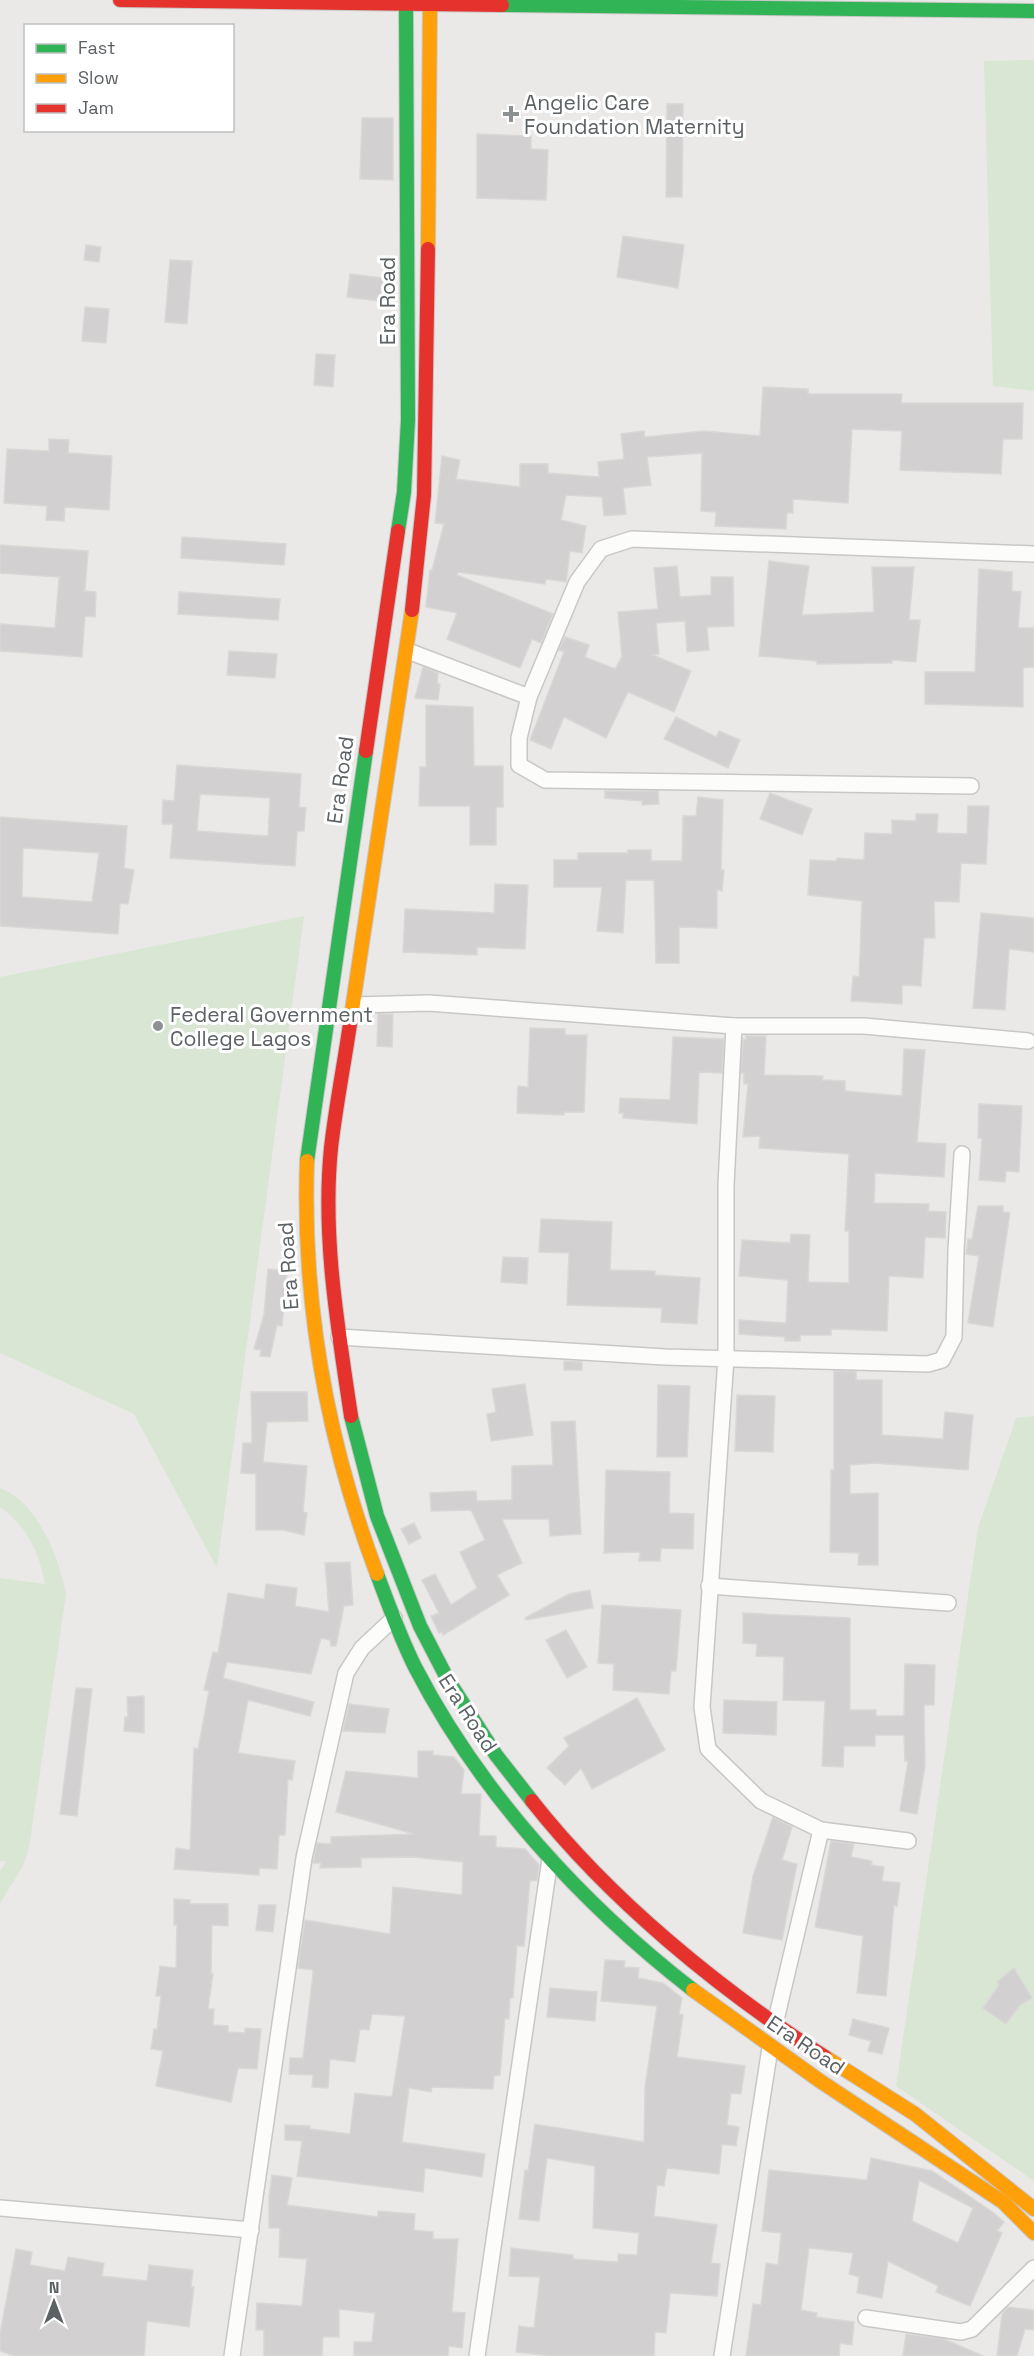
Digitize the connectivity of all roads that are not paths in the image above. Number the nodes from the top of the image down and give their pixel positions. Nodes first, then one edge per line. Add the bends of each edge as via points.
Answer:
1 (120, 0) edge
2 (430, 4) junction
3 (406, 5) junction
4 (1034, 11) edge
5 (1034, 554) edge
6 (408, 651) junction
7 (530, 697) junction
8 (971, 786) dead end
9 (355, 1005) junction
10 (734, 1026) junction
11 (1028, 1041) dead end
12 (962, 1154) dead end
13 (339, 1337) junction
14 (726, 1358) junction
15 (364, 1473) junction
16 (343, 1479) junction
17 (709, 1586) junction
18 (948, 1603) dead end
19 (394, 1618) junction
20 (821, 1830) junction
21 (908, 1841) dead end
22 (550, 1859) junction
23 (775, 2024) junction
24 (770, 2048) junction
25 (1034, 2209) edge
26 (1, 2212) edge
27 (251, 2230) junction
28 (1034, 2233) edge
29 (1034, 2268) edge
30 (866, 2318) dead end
31 (232, 2356) edge
32 (477, 2356) edge
33 (722, 2356) edge

1 - 3 main road
2 - 3 main road
2 - 4 main road
2 - 6 main road via 427,423
3 - 16 main road, Era Road via 408,420 404,492 307,1147 304,1194 315,1347 330,1434
5 - 7 street via 632,539 601,549 578,582
6 - 7 street
6 - 9 main road
7 - 8 street via 519,738 519,765 545,780
9 - 10 street via 429,1003
9 - 13 main road via 331,1149 333,1291
10 - 11 street via 864,1026
10 - 14 street via 726,1185
12 - 14 street via 954,1337 942,1360 928,1364
13 - 14 street
13 - 15 main road via 353,1431
14 - 17 street
15 - 16 main road
15 - 23 main road via 420,1626 448,1680 496,1755 579,1856 656,1930
16 - 19 main road, Era Road via 357,1526
17 - 18 street
17 - 20 street via 702,1707 708,1749 761,1801
19 - 22 main road, Era Road via 422,1680 445,1716 484,1775
19 - 27 street via 362,1648 346,1673 304,1858
20 - 21 street
20 - 23 street
22 - 24 main road, Era Road via 645,1951
22 - 32 street
23 - 25 main road via 915,2115
24 - 28 main road, Era Road via 1003,2202
24 - 33 street
26 - 27 street
27 - 31 street
29 - 30 street via 972,2329 961,2332

